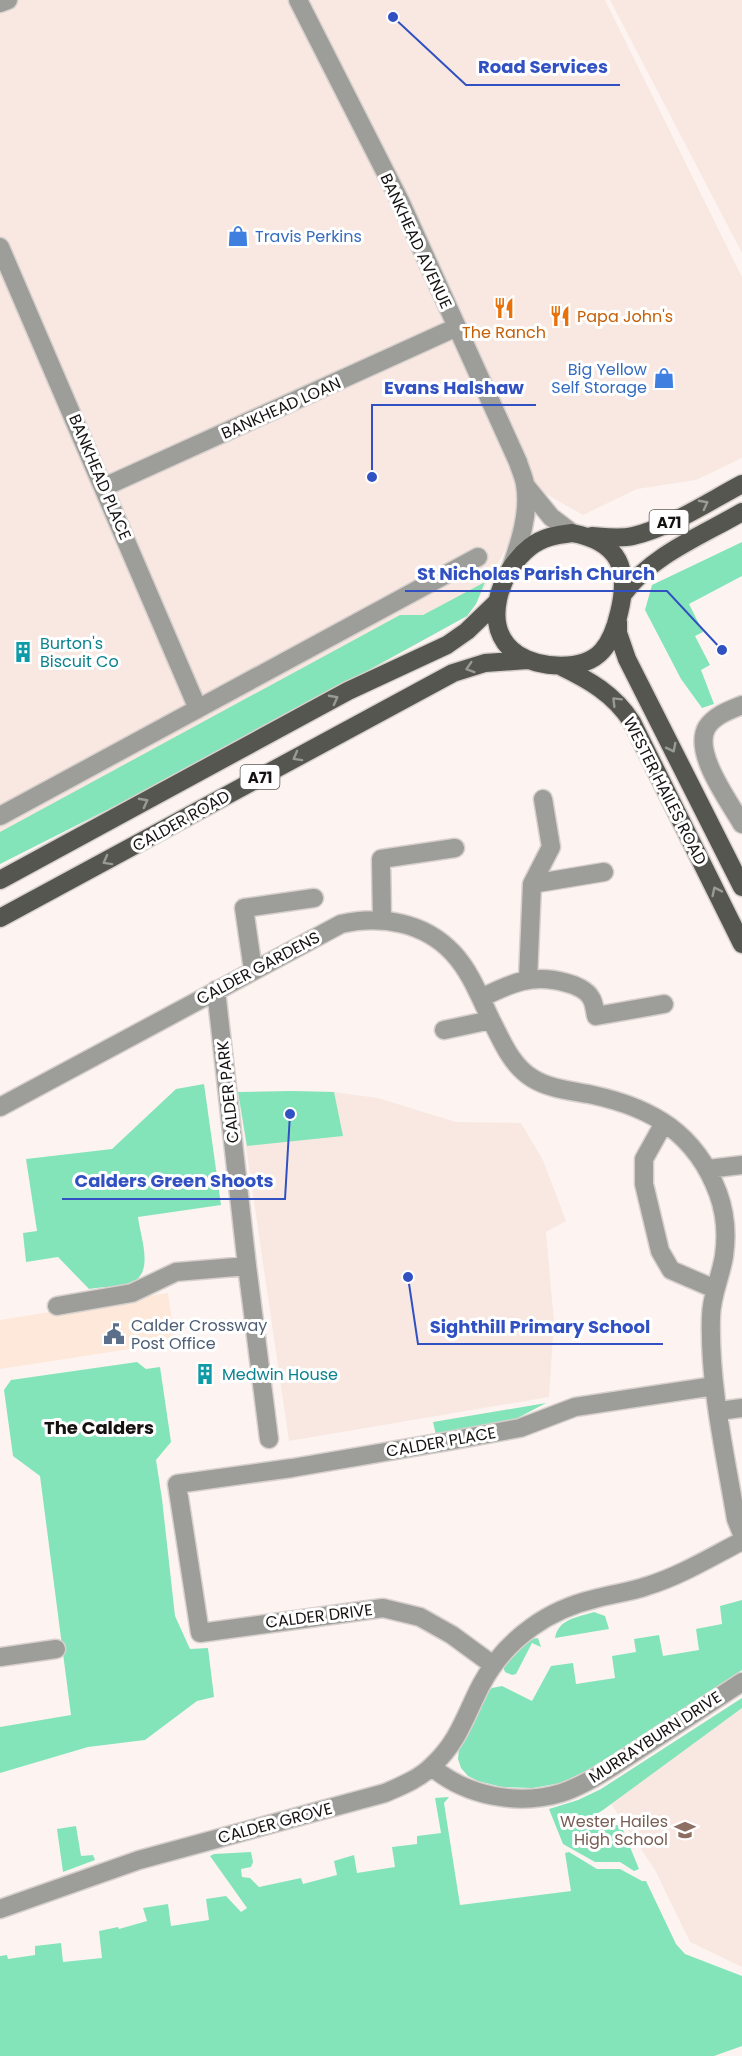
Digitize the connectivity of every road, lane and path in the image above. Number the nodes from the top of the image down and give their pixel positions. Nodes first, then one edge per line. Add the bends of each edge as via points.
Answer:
1 (8, 0) edge
2 (298, 0) edge
3 (0, 3) edge
4 (0, 247) edge
5 (457, 327) junction
6 (742, 484) edge
7 (525, 485) junction
8 (104, 487) junction
9 (742, 513) edge
10 (581, 535) junction
11 (478, 557) dead end
12 (510, 570) junction
13 (624, 593) junction
14 (496, 603) junction
15 (618, 617) junction
16 (527, 660) junction
17 (558, 665) junction
18 (742, 705) edge
19 (198, 709) junction
20 (543, 799) dead end
21 (0, 816) edge
22 (742, 824) edge
23 (455, 848) dead end
24 (604, 872) dead end
25 (0, 880) edge
26 (532, 884) junction
27 (742, 887) edge
28 (314, 898) dead end
29 (0, 918) edge
30 (382, 919) junction
31 (742, 944) edge
32 (253, 970) junction
33 (528, 979) junction
34 (216, 990) junction
35 (481, 998) junction
36 (664, 1004) dead end
37 (491, 1020) junction
38 (444, 1030) dead end
39 (2, 1103) edge
40 (664, 1122) junction
41 (742, 1165) edge
42 (708, 1169) junction
43 (247, 1266) junction
44 (715, 1289) junction
45 (57, 1306) dead end
46 (714, 1386) junction
47 (742, 1408) edge
48 (719, 1411) junction
49 (269, 1439) dead end
50 (179, 1497) joint
51 (742, 1534) edge
52 (742, 1541) edge
53 (56, 1649) dead end
54 (0, 1657) edge
55 (493, 1665) junction
56 (742, 1682) edge
57 (432, 1767) junction
58 (0, 1909) edge

1 - 3 street
2 - 5 street, BANKHEAD AVENUE via 400,201
4 - 8 street, BANKHEAD PLACE
5 - 7 street, BANKHEAD AVENUE via 507,434
5 - 8 street, BANKHEAD LOAN
10 -> 6 main road, A71 via 633,536
7 - 10 street, BANKHEAD AVENUE via 550,517
7 - 12 street, BANKHEAD AVENUE via 524,520
8 - 19 street, BANKHEAD PLACE
9 - 13 main road, A71 via 656,561
10 - 12 main road, A71 via 548,537 527,549
10 - 13 main road, A71 via 613,553 620,565
11 - 19 street
12 - 14 main road, A71
13 - 15 main road, A71
14 - 16 main road via 502,638
25 -> 14 main road, CALDER ROAD / A71 via 348,692 447,645 467,632
15 - 17 main road, A71 via 611,637 597,656
15 -> 27 main road, WESTER HAILES ROAD via 618,633 627,658
16 - 17 main road, A71
16 -> 29 main road, CALDER ROAD / A71 via 485,663 453,673
31 -> 17 main road, WESTER HAILES ROAD via 632,722 600,687
18 - 22 street via 722,712 707,726 702,741 705,759
19 - 21 street
20 - 26 street via 551,847
23 - 30 street via 381,859
24 - 26 street
26 - 33 street
28 - 32 street via 244,908
30 - 32 street, CALDER GARDENS via 341,924
30 - 35 street, CALDER GARDENS via 437,938 454,954
32 - 34 street, CALDER GARDENS
33 - 35 street
33 - 36 street via 555,979 576,985 591,997 596,1016
34 - 39 street, CALDER GARDENS
34 - 43 street, CALDER PARK
35 - 37 street, CALDER GARDENS
37 - 38 street
37 - 40 street, CALDER GARDENS via 515,1064 533,1079 623,1104
40 - 42 street, CALDER GARDENS via 690,1143
40 - 44 street via 644,1159 644,1184 660,1251 671,1270
41 - 42 street
42 - 44 street, CALDER GARDENS via 725,1222 724,1255
43 - 45 street via 176,1272 132,1293
43 - 49 street, CALDER PARK
44 - 46 street, CALDER GARDENS via 711,1314
46 - 48 street, CALDER GARDENS
46 - 50 street, CALDER PLACE via 575,1407 520,1428 449,1442 177,1484
47 - 48 street
48 - 51 street, CALDER GARDENS via 736,1519
50 - 55 street, CALDER DRIVE via 200,1633 383,1608 420,1617
52 - 55 street via 647,1587 594,1599 546,1618 518,1638
53 - 54 street
55 - 57 street, CALDER GROVE via 459,1733
56 - 57 street, MURRAYBURN DRIVE via 615,1766 560,1793 501,1797 452,1781
57 - 58 street, CALDER GROVE via 385,1793 140,1860

